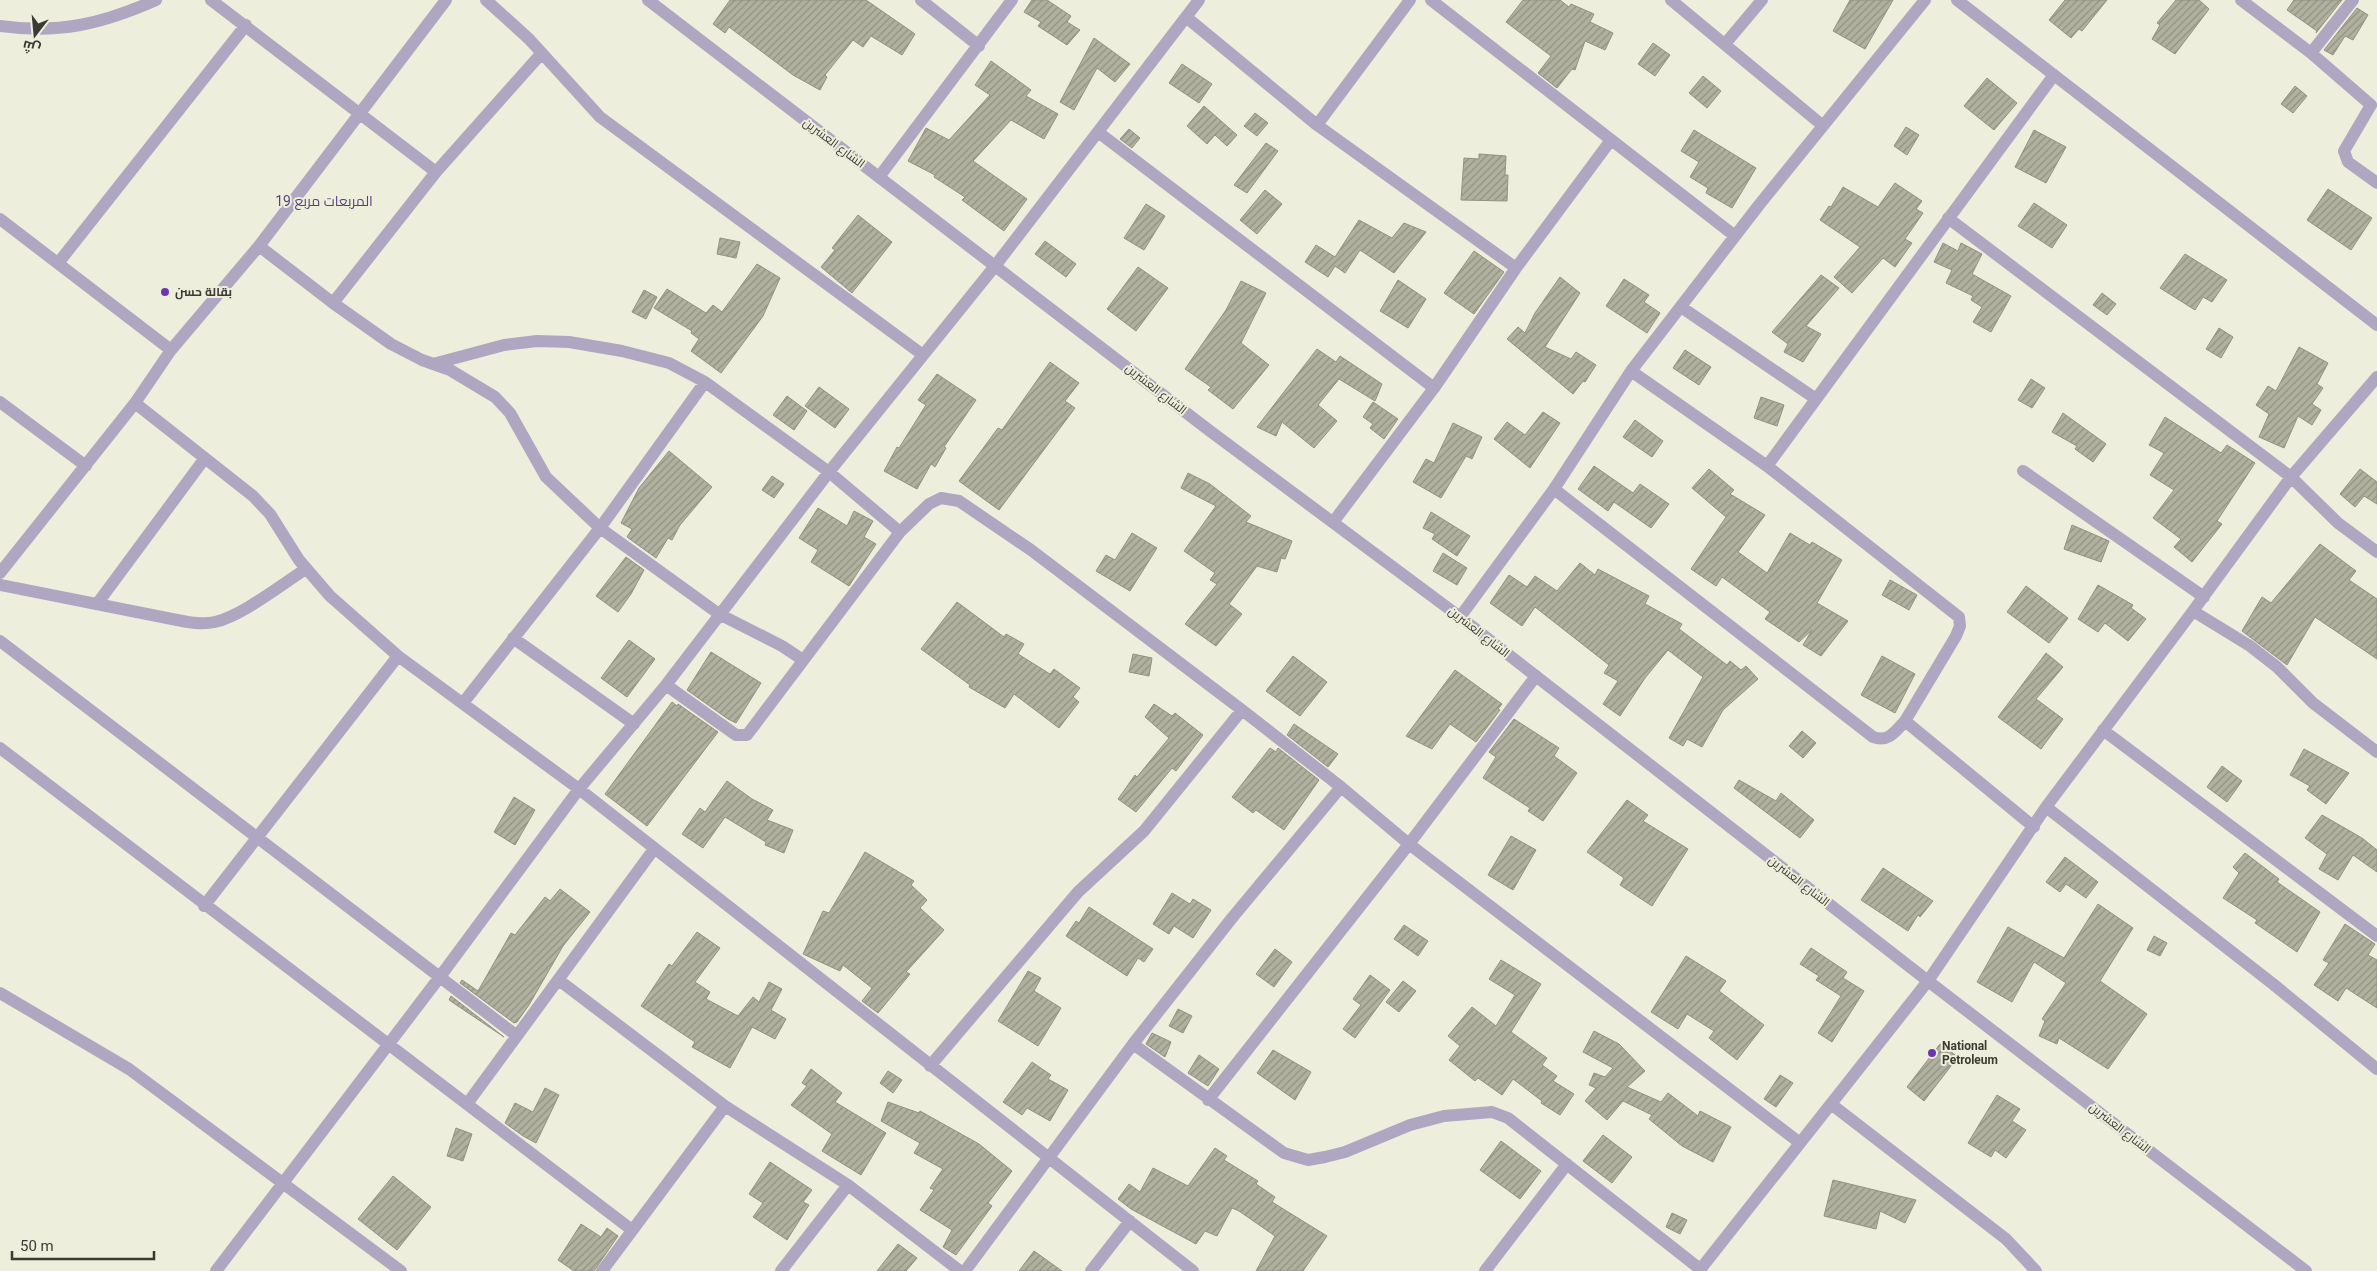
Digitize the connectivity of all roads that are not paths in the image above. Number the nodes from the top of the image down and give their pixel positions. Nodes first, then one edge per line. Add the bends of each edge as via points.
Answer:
1 (156, 0) edge
2 (211, 0) edge
3 (486, 0) edge
4 (648, 0) edge
5 (921, 0) edge
6 (1012, 0) edge
7 (1199, 0) edge
8 (1410, 0) edge
9 (1431, 0) edge
10 (1672, 0) edge
11 (1762, 0) edge
12 (1925, 0) edge
13 (1957, 0) edge
14 (2241, 0) edge
15 (2353, 0) edge
16 (442, 1) edge
17 (1186, 16) junction
18 (246, 25) junction
19 (0, 26) edge
20 (1725, 44) junction
21 (979, 46) junction
22 (2312, 53) junction
23 (541, 54) junction
24 (2054, 75) junction
25 (2374, 102) edge
26 (358, 113) junction
27 (1317, 125) junction
28 (1822, 125) junction
29 (1098, 132) junction
30 (1611, 140) junction
31 (436, 172) junction
32 (879, 177) junction
33 (2377, 183) edge
34 (1948, 218) junction
35 (0, 219) edge
36 (1735, 236) junction
37 (259, 246) junction
38 (59, 262) junction
39 (995, 266) junction
40 (1516, 268) junction
41 (333, 304) junction
42 (1680, 306) junction
43 (2377, 325) edge
44 (171, 350) junction
45 (923, 355) junction
46 (433, 364) junction
47 (1631, 371) junction
48 (2377, 377) edge
49 (705, 382) junction
50 (1434, 388) junction
51 (1816, 399) junction
52 (0, 402) edge
53 (135, 403) junction
54 (205, 458) junction
55 (86, 466) junction
56 (1767, 466) junction
57 (2023, 471) dead end
58 (829, 472) junction
59 (2291, 477) junction
60 (1554, 489) junction
61 (1334, 521) junction
62 (600, 528) junction
63 (900, 532) junction
64 (2377, 552) edge
65 (306, 569) junction
66 (0, 573) edge
67 (0, 585) edge
68 (2204, 597) junction
69 (97, 604) junction
70 (2193, 611) junction
71 (719, 614) junction
72 (1460, 617) junction
73 (513, 638) junction
74 (0, 641) edge
75 (398, 656) junction
76 (803, 660) junction
77 (1536, 676) junction
78 (666, 685) junction
79 (463, 703) junction
80 (1242, 710) junction
81 (1906, 721) junction
82 (634, 724) junction
83 (2103, 730) junction
84 (0, 748) edge
85 (2377, 752) edge
86 (1341, 787) junction
87 (579, 789) junction
88 (2046, 807) junction
89 (2034, 827) junction
90 (256, 839) junction
91 (1409, 844) junction
92 (654, 849) junction
93 (204, 906) junction
94 (2377, 936) edge
95 (439, 978) junction
96 (560, 980) junction
97 (1928, 981) junction
98 (0, 993) edge
99 (517, 1036) junction
100 (1133, 1044) junction
101 (388, 1046) junction
102 (930, 1066) junction
103 (2377, 1069) edge
104 (1208, 1100) junction
105 (467, 1104) junction
106 (1831, 1104) junction
107 (725, 1106) junction
108 (1800, 1143) junction
109 (1050, 1159) junction
110 (1567, 1164) junction
111 (283, 1184) junction
112 (848, 1186) junction
113 (1130, 1221) junction
114 (632, 1230) junction
115 (1700, 1270) edge
116 (216, 1271) edge
117 (402, 1271) edge
118 (602, 1271) edge
119 (781, 1271) edge
120 (960, 1271) edge
121 (965, 1271) edge
122 (1091, 1271) edge
123 (1193, 1271) edge
124 (1485, 1271) edge
125 (2036, 1271) edge
126 (2306, 1271) edge

1 - 19 street via 118,17 64,28 28,30
2 - 18 street
3 - 23 street
4 - 32 street, الشارع العشرين
5 - 21 street
6 - 21 street
7 - 17 street
8 - 27 street
9 - 30 street
10 - 20 street
11 - 20 street
12 - 28 street
13 - 24 street
14 - 22 street
15 - 22 street
16 - 26 street
17 - 27 street
17 - 29 street
18 - 26 street
18 - 38 street
20 - 28 street
21 - 32 street
22 - 25 street
23 - 31 street
23 - 45 street via 600,117
24 - 34 street
24 - 43 street
25 - 33 street via 2344,151 2348,162
26 - 31 street
26 - 37 street
27 - 40 street
28 - 36 street
29 - 39 street
29 - 50 street
30 - 36 street
30 - 40 street
31 - 41 street
32 - 39 street, الشارع العشرين
34 - 51 street
34 - 59 street
35 - 38 street
36 - 42 street
37 - 41 street
37 - 44 street
38 - 44 street
39 - 45 street
39 - 61 street, الشارع العشرين via 1210,431
40 - 50 street
41 - 46 street via 391,344
42 - 47 street
42 - 51 street
44 - 53 street
45 - 58 street
46 - 49 street via 504,345 569,342 622,350 669,363
46 - 62 street via 495,397 510,413 546,477
47 - 56 street
47 - 60 street
48 - 59 street
49 - 58 street
49 - 62 street
50 - 61 street
51 - 56 street
52 - 55 street
53 - 54 street
53 - 55 street
54 - 65 street via 253,496 270,514
54 - 69 street
55 - 66 street
56 - 81 street via 1959,617 1956,636
57 - 68 street
58 - 63 street
58 - 71 street
59 - 64 street via 2338,523
59 - 68 street
60 - 72 street
60 - 81 street via 1873,737 1886,739
61 - 72 street, الشارع العشرين
62 - 71 street
62 - 73 street
63 - 76 street
63 - 80 street via 929,504 941,498 959,501 1031,550
65 - 69 street via 230,618 214,623 196,623
65 - 75 street via 330,596
67 - 69 street
68 - 70 street
70 - 83 street
70 - 85 street via 2278,667 2313,702
71 - 76 street
71 - 78 street
72 - 77 street, الشارع العشرين
73 - 79 street
73 - 82 street
74 - 90 street
75 - 79 street
75 - 90 street
76 - 78 street via 747,735 742,736 736,735
77 - 91 street
77 - 97 street, الشارع العشرين
78 - 82 street
79 - 87 street
80 - 86 street
80 - 102 street via 1144,831 1078,892
81 - 89 street
82 - 87 street
83 - 88 street
83 - 94 street
84 - 93 street
86 - 91 street
86 - 100 street
87 - 92 street
87 - 95 street
88 - 89 street
88 - 103 street
89 - 97 street
90 - 93 street
90 - 95 street
91 - 104 street
91 - 108 street
92 - 96 street
92 - 102 street
93 - 101 street
95 - 99 street
95 - 101 street
96 - 99 street
96 - 107 street
97 - 106 street
97 - 126 street, الشارع العشرين
98 - 111 street via 129,1069
99 - 105 street
100 - 104 street
100 - 109 street
101 - 105 street
101 - 111 street
102 - 109 street
104 - 110 street via 1284,1153 1308,1160 1346,1152 1410,1125 1444,1116 1492,1112 1508,1118
105 - 114 street
106 - 108 street
106 - 125 street via 2006,1239
107 - 112 street
107 - 114 street
108 - 115 street
109 - 113 street
109 - 121 street
110 - 115 street
110 - 124 street
111 - 116 street
111 - 117 street
112 - 119 street
112 - 120 street
113 - 122 street
113 - 123 street
114 - 118 street

